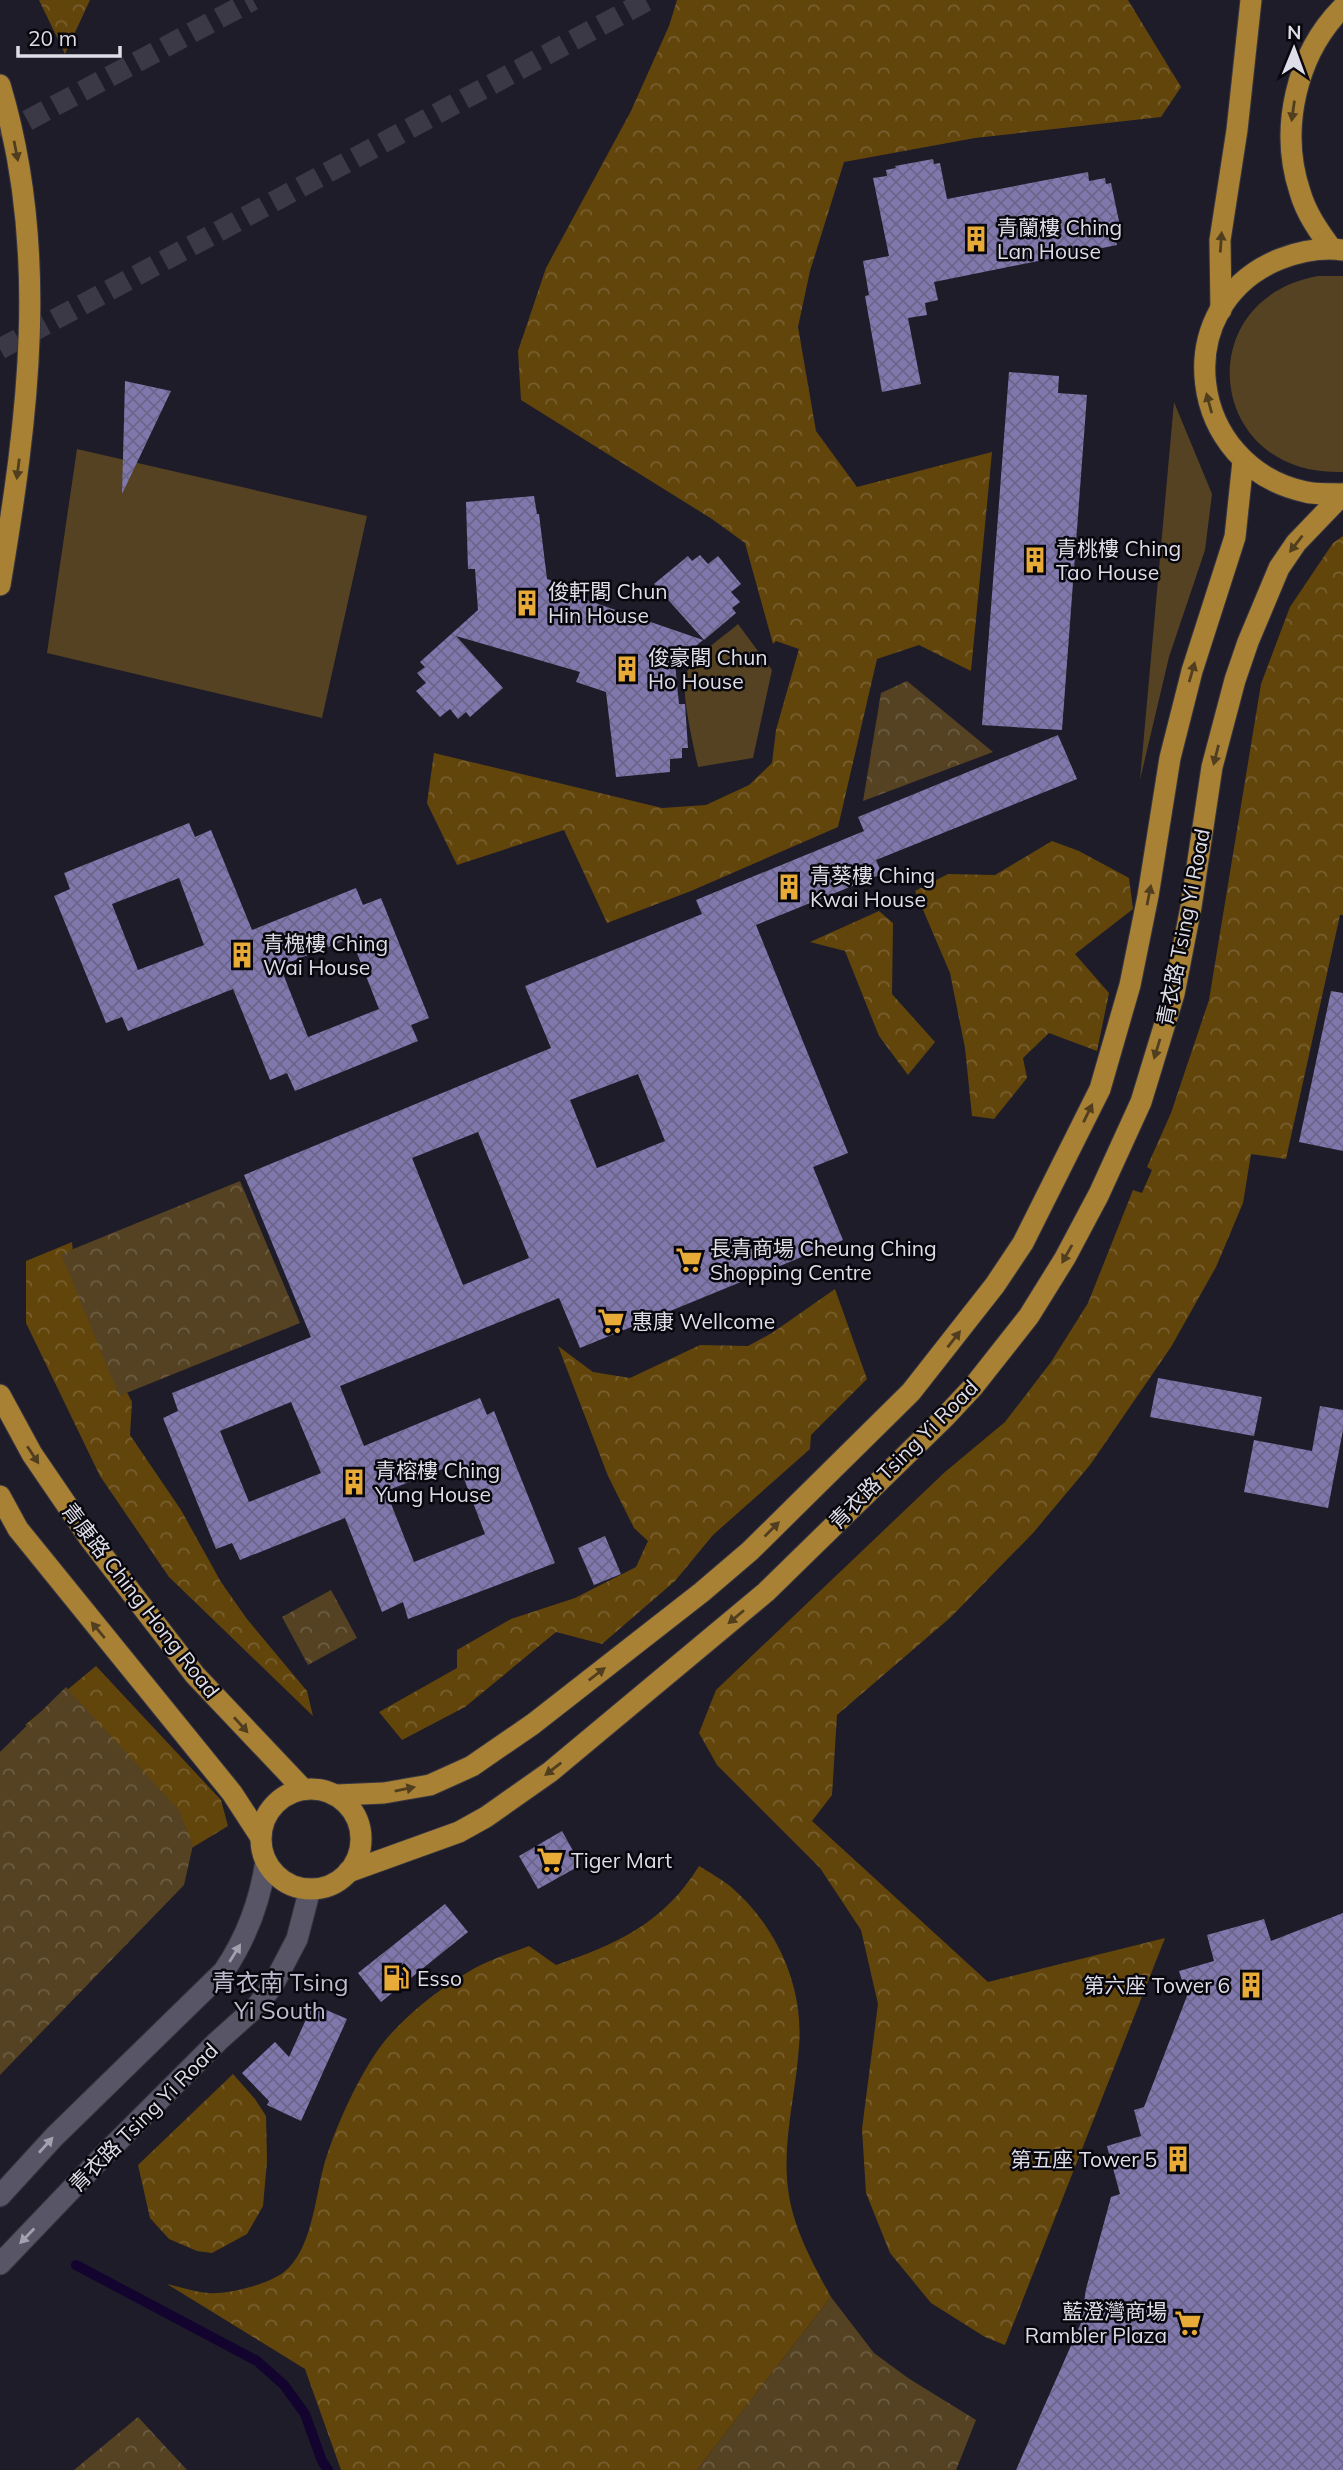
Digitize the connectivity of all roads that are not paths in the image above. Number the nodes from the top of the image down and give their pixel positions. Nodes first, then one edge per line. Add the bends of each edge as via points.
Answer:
1 (1251, 0) edge
2 (1343, 7) edge
3 (0, 85) edge
4 (1337, 249) edge
5 (1221, 310) junction
6 (1243, 461) junction
7 (1343, 494) edge
8 (0, 585) edge
9 (0, 1395) edge
10 (0, 1496) edge
11 (303, 1789) junction
12 (337, 1795) junction
13 (260, 1836) junction
14 (266, 1861) junction
15 (348, 1872) junction
16 (310, 1889) junction
17 (0, 2196) edge
18 (0, 2264) edge

5 -> 1 main road via 1220,240
2 -> 4 main road via 1305,64 1291,127 1292,160 1300,192 1313,222
3 -> 8 main road via 22,177 31,318 14,498
4 - 5 main road via 1298,252 1268,264 1241,284
6 -> 5 main road via 1217,425 1206,391 1205,355
6 - 7 main road via 1288,488
12 -> 6 main road, 青衣路 Tsing Yi Road via 384,1793 430,1784 472,1766 533,1724 750,1551 911,1392 995,1285 1023,1243 1100,1089 1130,985 1173,746 1235,537
7 -> 15 main road, 青衣路 Tsing Yi Road via 1279,568 1248,642 1212,767 1174,994 1141,1102 1094,1204 1029,1316 945,1417 766,1592 607,1726 486,1817
9 -> 11 main road, 青康路 Ching Hong Road via 32,1454 90,1539 195,1675
13 -> 10 main road via 232,1793 18,1529
11 - 12 main road
11 - 13 main road via 278,1800 269,1810
12 - 15 main road via 349,1805 360,1828 359,1851
13 - 14 main road
14 - 16 main road via 276,1875
17 -> 14 street via 223,1970 257,1908
15 - 16 main road via 335,1883
16 -> 18 street, 青衣路 Tsing Yi Road via 297,1939 257,2006

